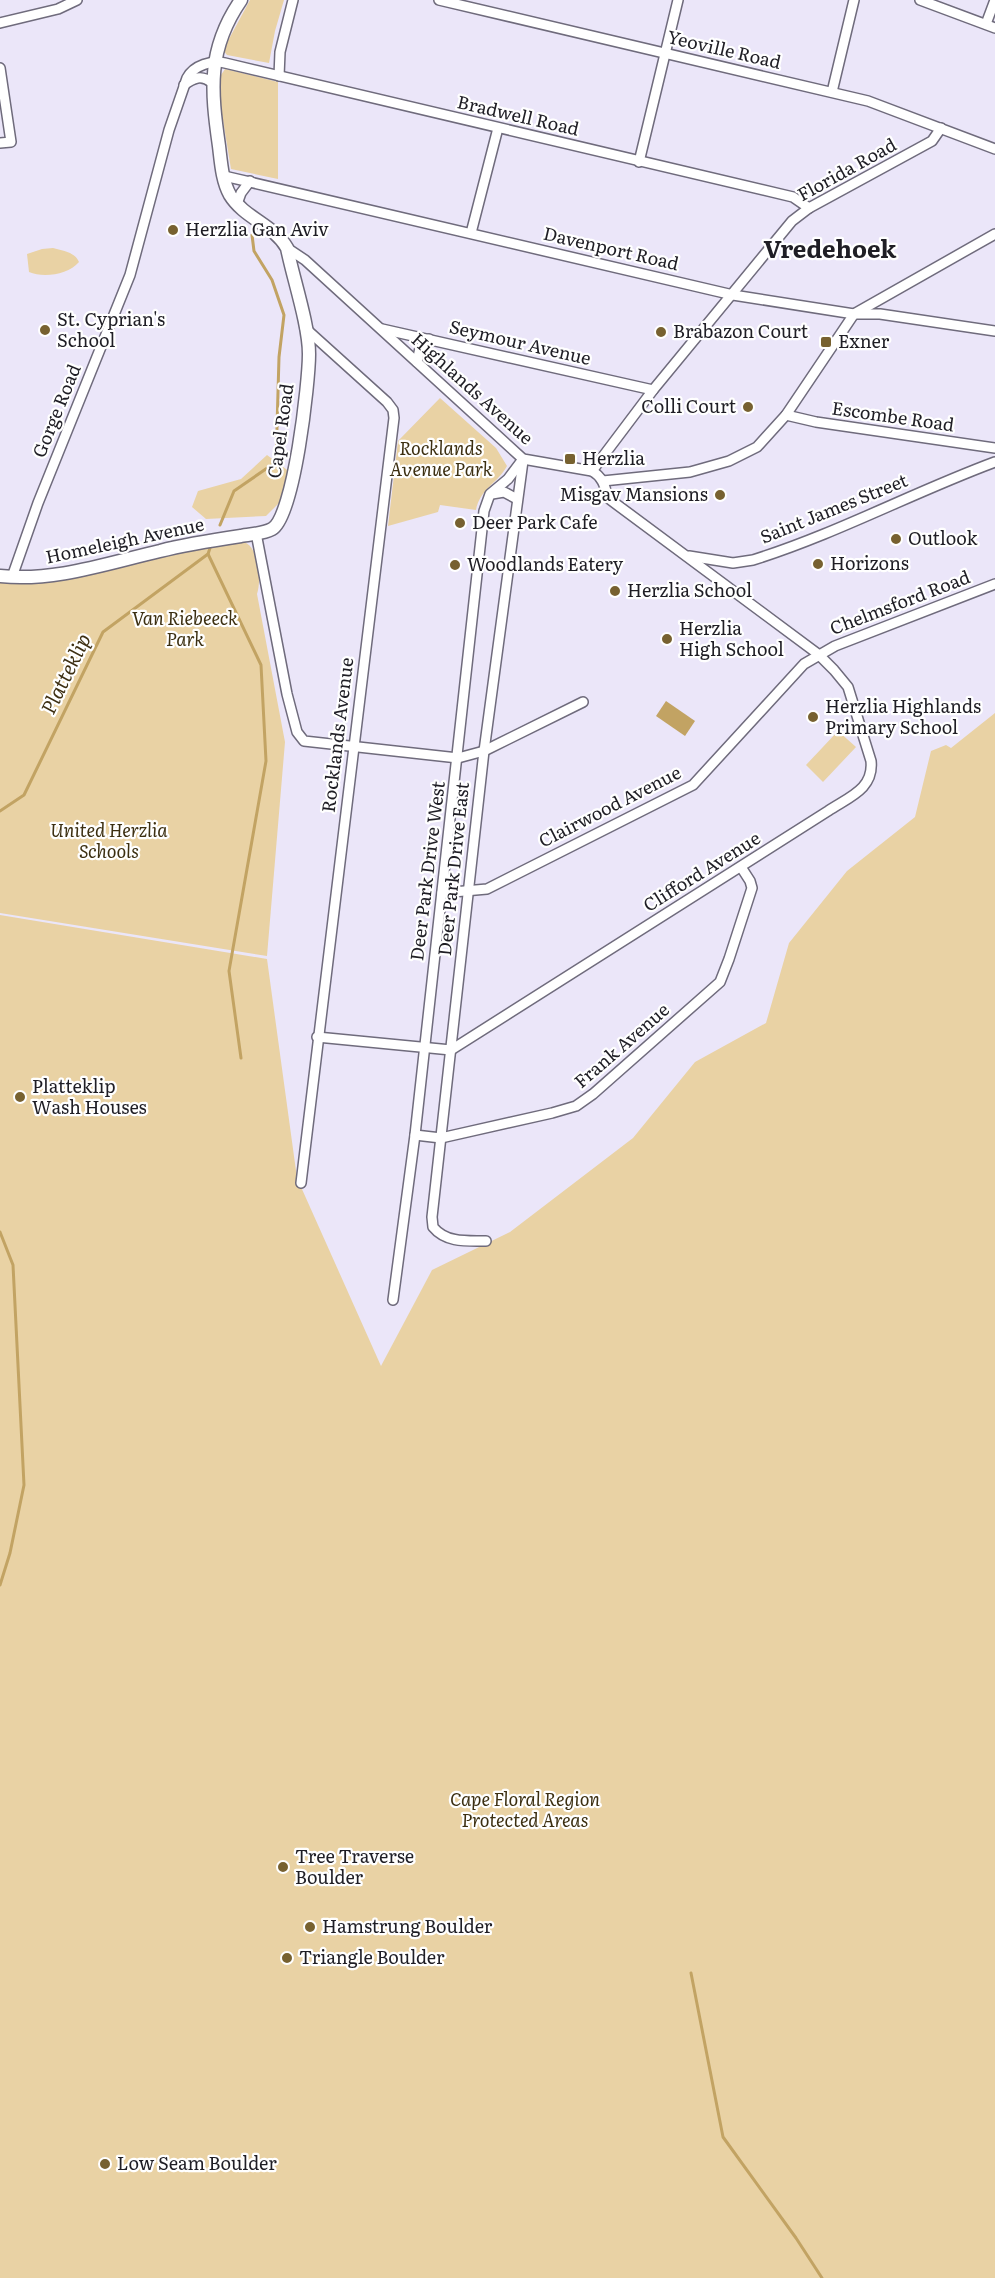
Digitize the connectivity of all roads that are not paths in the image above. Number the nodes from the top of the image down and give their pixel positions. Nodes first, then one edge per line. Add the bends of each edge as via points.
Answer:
1 (77, 0) edge
2 (241, 0) edge
3 (293, 0) edge
4 (439, 0) edge
5 (678, 0) edge
6 (854, 0) edge
7 (920, 0) edge
8 (995, 0) edge
9 (0, 23) edge
10 (990, 26) edge
11 (665, 53) junction
12 (216, 61) junction
13 (0, 68) edge
14 (279, 76) junction
15 (212, 83) junction
16 (184, 85) junction
17 (832, 92) junction
18 (498, 128) junction
19 (941, 128) junction
20 (0, 143) edge
21 (995, 149) edge
22 (639, 162) junction
23 (224, 176) junction
24 (250, 181) junction
25 (237, 204) junction
26 (809, 208) junction
27 (471, 232) junction
28 (995, 234) edge
29 (287, 248) junction
30 (732, 295) junction
31 (854, 314) junction
32 (305, 328) junction
33 (380, 328) junction
34 (995, 332) edge
35 (429, 339) junction
36 (417, 362) junction
37 (653, 390) junction
38 (786, 415) junction
39 (995, 448) edge
40 (523, 459) junction
41 (995, 462) edge
42 (592, 471) junction
43 (603, 481) junction
44 (490, 495) junction
45 (517, 499) junction
46 (256, 533) junction
47 (681, 553) junction
48 (6, 577) edge
49 (995, 584) edge
50 (818, 654) junction
51 (583, 702) dead end
52 (354, 747) junction
53 (484, 751) junction
54 (458, 758) junction
55 (741, 867) junction
56 (470, 891) junction
57 (442, 893) junction
58 (317, 1037) junction
59 (424, 1049) junction
60 (451, 1050) junction
61 (415, 1135) junction
62 (441, 1138) junction
63 (301, 1183) dead end
64 (486, 1241) dead end
65 (393, 1300) dead end

1 - 9 street via 58,9
2 - 12 street via 224,32
3 - 14 street via 280,52
4 - 11 street, Yeoville Road
5 - 11 street
6 - 17 street
7 - 10 street
8 - 10 street
11 - 17 street, Yeoville Road
11 - 22 street
12 - 14 street, Bradwell Road
12 - 15 street
12 - 16 street, Gorge Road via 192,71
13 - 20 street via 10,142
14 - 18 street, Bradwell Road
15 - 16 street via 200,78
15 - 23 street
16 - 48 street, Gorge Road via 130,275
17 - 19 street, Yeoville Road
18 - 22 street, Bradwell Road
18 - 27 street
19 - 21 street, Yeoville Road
19 - 26 street, Florida Road via 932,141
22 - 26 street, Bradwell Road via 793,197
23 - 24 street, Davenport Road
23 - 25 street
24 - 25 street
24 - 27 street, Davenport Road
25 - 29 street via 275,232
26 - 30 street, Florida Road via 792,221
27 - 30 street, Davenport Road
28 - 31 street
29 - 32 street, Capel Road
29 - 33 street, Highlands Avenue
30 - 31 street, Davenport Road
30 - 37 street, Florida Road
31 - 34 street, Davenport Road via 880,314
31 - 38 street
32 - 46 street, Capel Road via 309,353 294,477 278,524
32 - 52 street, Rocklands Avenue via 387,402 394,418
33 - 35 street, Seymour Avenue
33 - 36 street, Highlands Avenue
35 - 36 street via 420,348
35 - 37 street, Seymour Avenue
36 - 40 street, Highlands Avenue
37 - 42 street, Florida Road
38 - 39 street, Escombe Road
38 - 43 street via 757,447 729,461 690,472
40 - 42 street, Highlands Avenue
40 - 44 street
40 - 45 street, Deer Park Drive East
41 - 47 street, Saint James Street via 753,560 713,561
42 - 43 street
43 - 47 street via 608,498
44 - 45 street via 504,492
44 - 54 street, Deer Park Drive West via 484,511
45 - 53 street, Deer Park Drive East
46 - 48 street, Homeleigh Avenue via 56,575
46 - 52 street via 297,732 304,741
47 - 50 street
49 - 50 street, Chelmsford Road
50 - 55 street, Clifford Avenue via 848,687 871,761 871,778 859,790
50 - 56 street, Clairwood Avenue via 804,664 693,785 487,889
51 - 53 street
52 - 54 street
52 - 58 street, Rocklands Avenue
53 - 54 street
53 - 56 street, Deer Park Drive East
54 - 57 street, Deer Park Drive West
55 - 60 street, Clifford Avenue
55 - 62 street, Frank Avenue via 752,888 725,971 713,989 576,1106
56 - 57 street, Clairwood Avenue
56 - 60 street, Deer Park Drive East
57 - 59 street, Deer Park Drive West
58 - 59 street
58 - 63 street, Rocklands Avenue
59 - 60 street
59 - 61 street, Deer Park Drive West
60 - 62 street, Deer Park Drive East
61 - 62 street, Frank Avenue
61 - 65 street, Deer Park Drive West
62 - 64 street, Deer Park Drive East via 432,1224 451,1239

